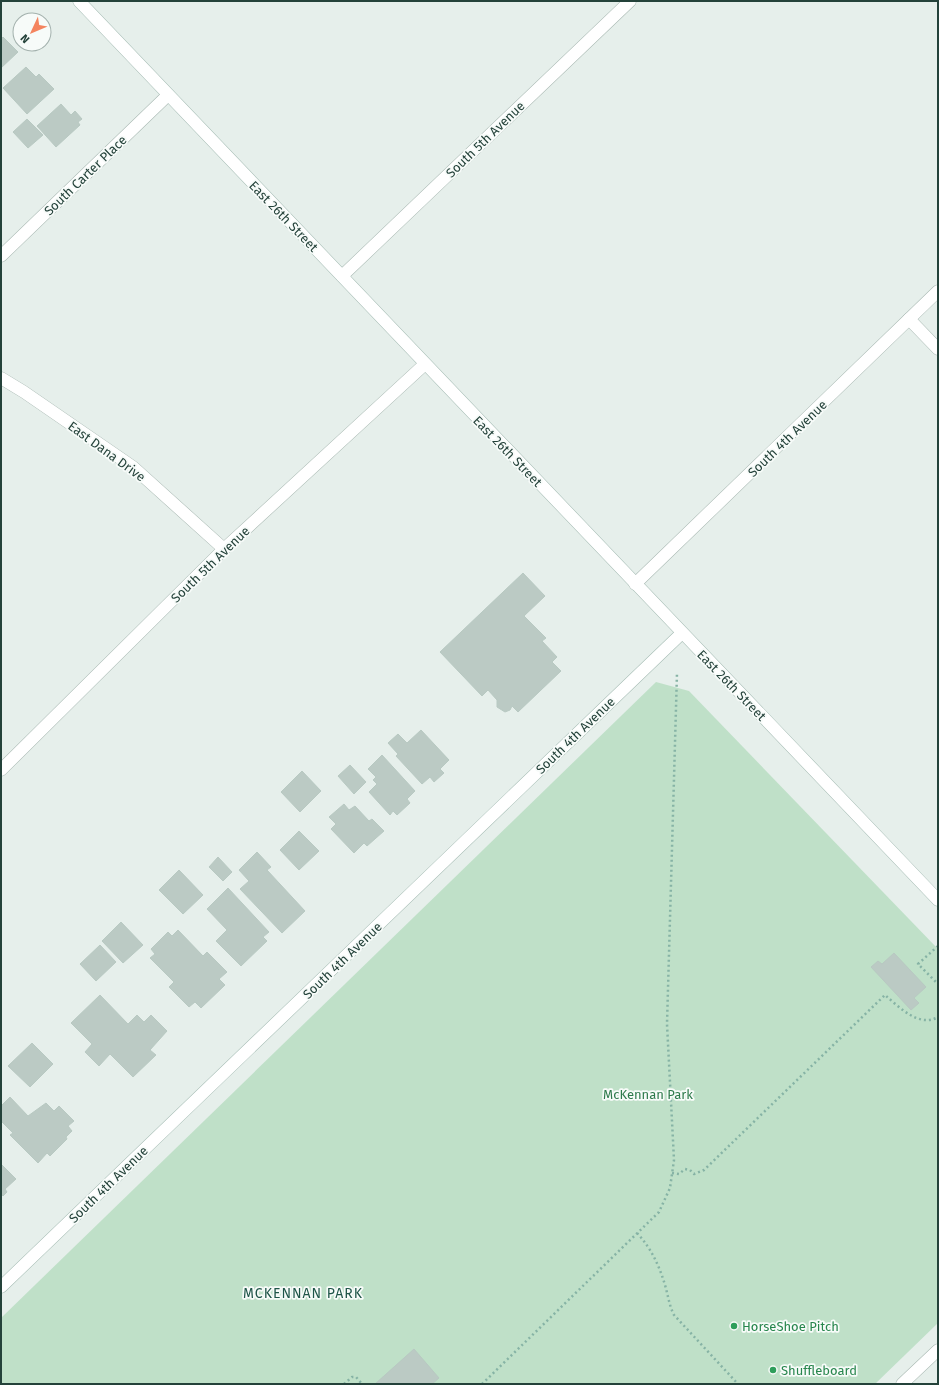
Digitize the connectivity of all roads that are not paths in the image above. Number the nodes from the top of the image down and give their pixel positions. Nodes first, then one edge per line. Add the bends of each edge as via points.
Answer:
1 (79, 1) edge
2 (630, 1) edge
3 (168, 95) junction
4 (1, 256) edge
5 (342, 276) junction
6 (938, 291) edge
7 (909, 319) junction
8 (938, 349) edge
9 (425, 364) junction
10 (1, 378) edge
11 (224, 549) junction
12 (635, 584) junction
13 (682, 633) junction
14 (1, 770) edge
15 (938, 900) edge
16 (1, 1287) edge
17 (938, 1350) edge
18 (902, 1384) edge

1 - 3 street, East 26th Street
2 - 5 street, South 5th Avenue
3 - 4 street, South Carter Place
3 - 5 street, East 26th Street
5 - 9 street, East 26th Street
6 - 7 street, South 4th Avenue
7 - 8 street
7 - 12 street, South 4th Avenue
9 - 11 street, South 5th Avenue
9 - 12 street, East 26th Street
10 - 11 street, East Dana Drive via 133,467
11 - 14 street, South 5th Avenue
12 - 13 street, East 26th Street
13 - 15 street, East 26th Street
13 - 16 street, South 4th Avenue
17 - 18 street

